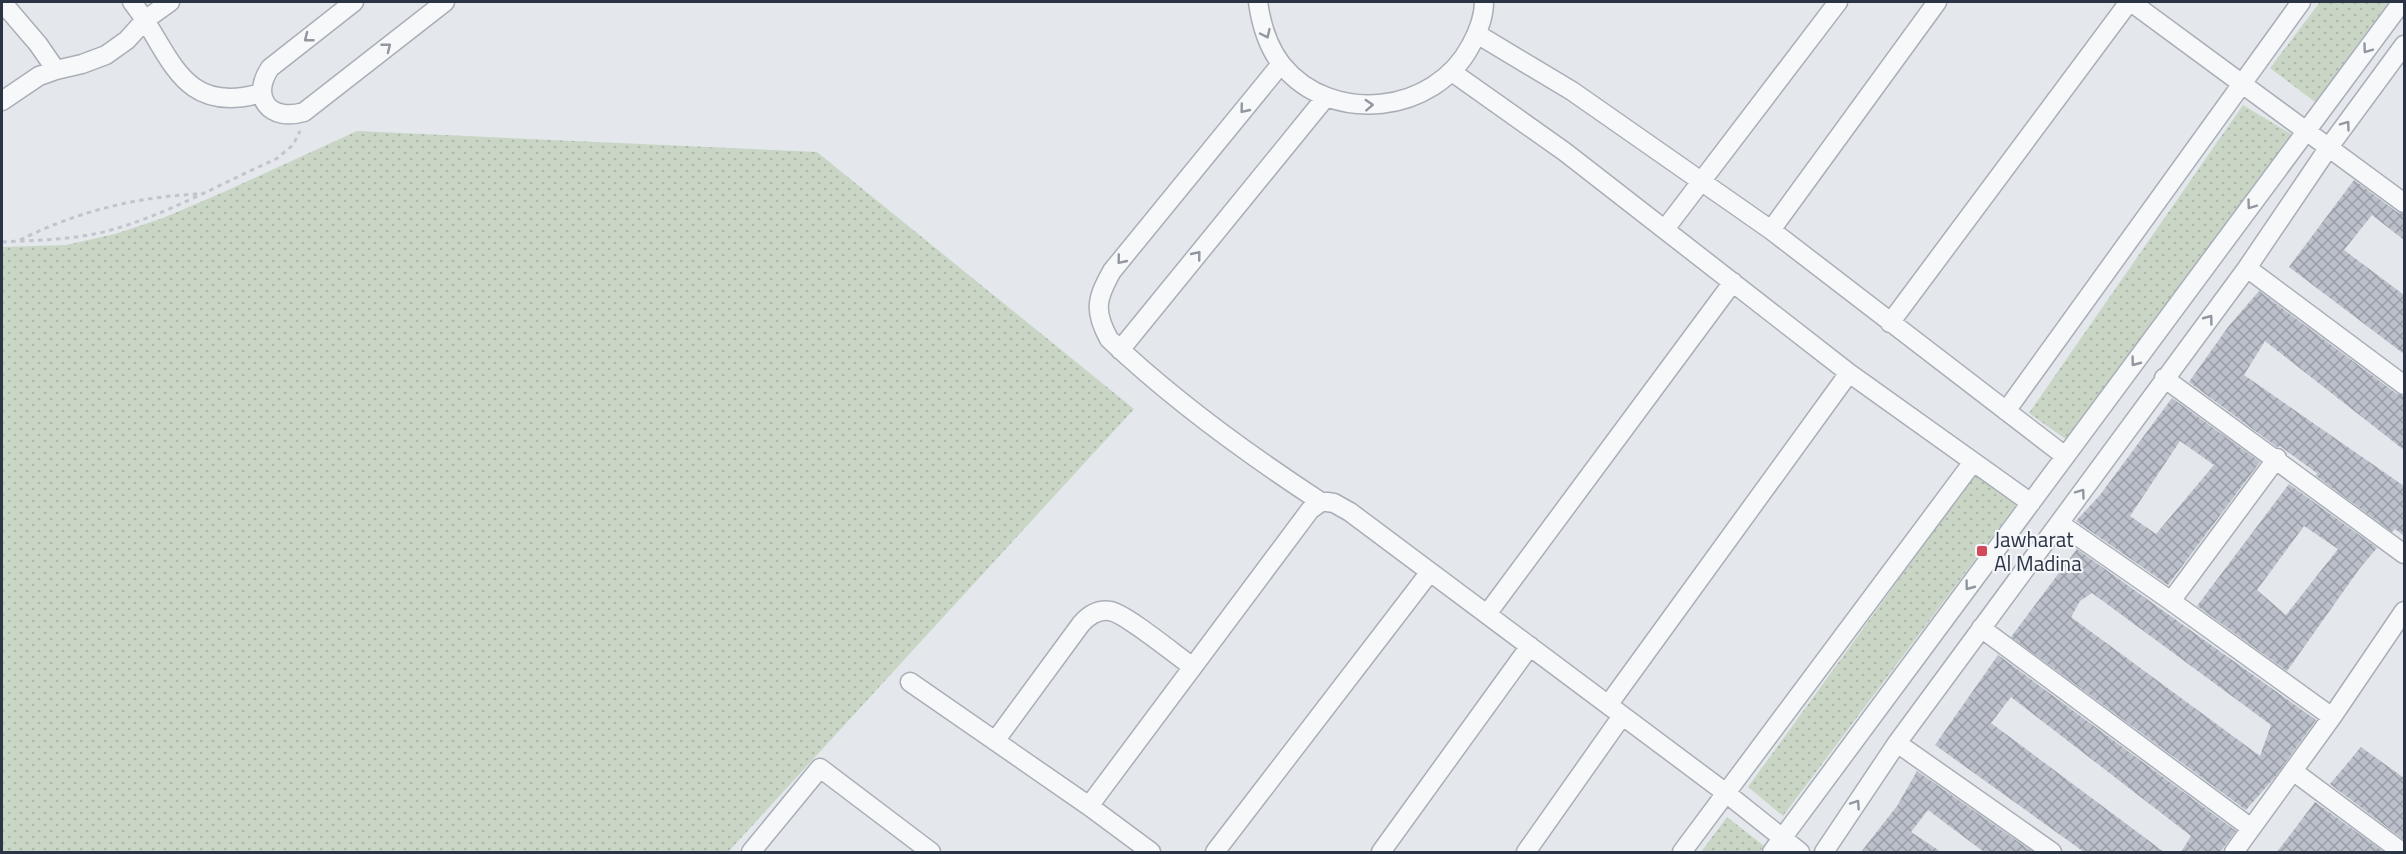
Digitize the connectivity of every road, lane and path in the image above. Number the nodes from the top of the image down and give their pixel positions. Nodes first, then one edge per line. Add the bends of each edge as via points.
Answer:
1 (2, 2) edge
2 (132, 2) edge
3 (170, 2) edge
4 (354, 2) edge
5 (445, 2) edge
6 (1258, 2) edge
7 (1484, 2) edge
8 (1838, 2) edge
9 (1937, 2) edge
10 (2130, 2) edge
11 (2301, 2) edge
12 (2402, 2) edge
13 (145, 20) junction
14 (1477, 34) junction
15 (2404, 45) edge
16 (1281, 64) junction
17 (56, 70) junction
18 (1452, 72) junction
19 (2241, 82) junction
20 (261, 93) junction
21 (1326, 97) junction
22 (2, 101) edge
23 (304, 112) junction
24 (2306, 130) junction
25 (2330, 147) junction
26 (1701, 183) junction
27 (200, 194) junction
28 (2404, 203) edge
29 (1665, 229) junction
30 (1771, 230) junction
31 (17, 241) junction
32 (2, 242) edge
33 (2247, 268) junction
34 (1733, 282) junction
35 (1890, 323) junction
36 (1120, 350) junction
37 (1849, 373) junction
38 (2164, 378) junction
39 (2404, 385) edge
40 (2006, 411) junction
41 (2065, 456) junction
42 (2277, 458) junction
43 (1973, 462) junction
44 (1321, 502) junction
45 (2031, 503) junction
46 (2059, 524) junction
47 (2404, 554) edge
48 (1431, 572) junction
49 (2171, 601) junction
50 (2404, 611) edge
51 (1487, 614) junction
52 (1981, 628) junction
53 (1530, 646) junction
54 (1192, 668) junction
55 (910, 682) dead end
56 (1615, 711) junction
57 (2332, 717) junction
58 (995, 741) junction
59 (1897, 743) junction
60 (2293, 771) junction
61 (1725, 793) junction
62 (1089, 806) junction
63 (2251, 828) junction
64 (1777, 846) edge
65 (751, 852) edge
66 (931, 852) edge
67 (1151, 852) edge
68 (1215, 852) edge
69 (1381, 852) edge
70 (1526, 852) edge
71 (1682, 852) edge
72 (1800, 852) edge
73 (1824, 852) edge
74 (2052, 852) edge
75 (2234, 852) edge
76 (2402, 852) edge

1 - 17 street
2 - 13 street
3 - 13 street
4 -> 20 street via 270,68 262,79
23 -> 5 street
6 -> 16 street via 1262,29
7 - 14 street
8 - 26 street
9 - 30 street
10 - 19 street
10 - 35 street
11 - 19 street
12 -> 24 street
13 - 17 street via 106,55
13 - 20 street via 169,60 195,88 220,98
14 - 18 street
14 - 26 street via 1572,91
25 -> 15 street
16 - 21 street
16 -> 36 street via 1112,271 1099,295 1098,310 1109,339
17 - 22 street via 32,80
21 -> 18 street via 1359,105 1393,104 1424,92
18 - 29 street
19 - 24 street
19 - 40 street
20 - 23 street via 277,114
36 -> 21 street
23 - 27 path via 299,135 285,153
24 - 25 street
24 -> 41 street
25 - 28 street
25 - 33 street
26 - 29 street
26 - 30 street
27 - 31 path via 119,203 67,219
27 - 31 path via 110,230
29 - 34 street
30 - 35 street
31 - 32 path
38 -> 33 street
33 - 39 street
34 - 37 street
34 - 51 street
35 - 40 street
36 - 44 street via 1250,456
37 - 43 street
37 - 56 street
38 - 42 street
46 -> 38 street
40 - 41 street
41 - 45 street
42 - 47 street
42 - 49 street
43 - 45 street
43 - 61 street
44 - 48 street via 1334,503 1350,512
44 - 54 street via 1310,510
45 -> 64 street
46 - 49 street
46 - 52 street
48 - 51 street
48 - 68 street
49 - 57 street
50 - 57 street
51 - 53 street
52 - 59 street
52 - 63 street
53 - 56 street
53 - 69 street
54 - 58 street via 1118,613 1101,610 1081,624
54 - 62 street
55 - 58 street
56 - 61 street
56 - 70 street
57 - 60 street
58 - 62 street
73 -> 59 street
59 - 74 street
60 - 63 street
60 - 76 street
61 - 64 street
61 - 71 street
62 - 67 street
63 - 75 street
64 - 72 street
65 - 66 street via 820,768

